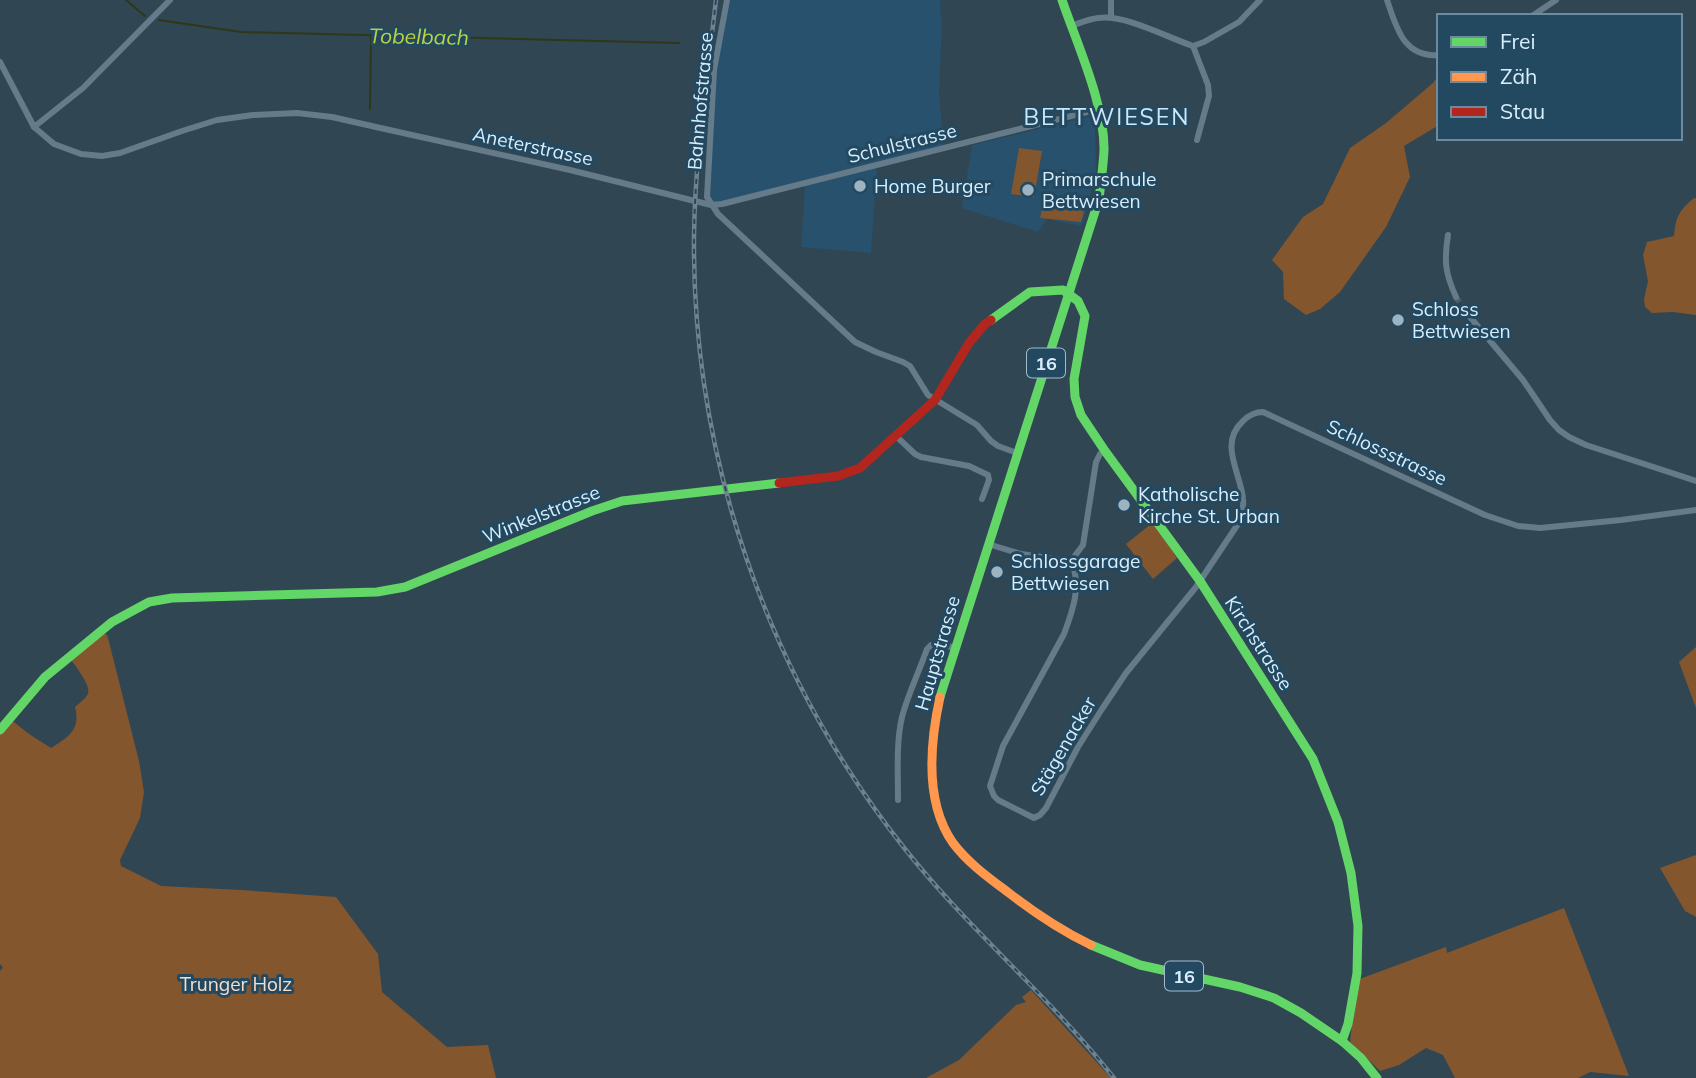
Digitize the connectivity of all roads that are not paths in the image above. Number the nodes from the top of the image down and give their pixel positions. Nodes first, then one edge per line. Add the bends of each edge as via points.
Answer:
1 (170, 0) edge
2 (727, 0) edge
3 (1062, 0) edge
4 (1111, 0) edge
5 (1260, 0) edge
6 (1387, 0) edge
7 (1556, 0) edge
8 (1535, 14) edge
9 (1111, 17) junction
10 (1071, 26) junction
11 (1193, 47) junction
12 (1437, 55) edge
13 (0, 62) edge
14 (1099, 109) junction
15 (34, 127) junction
16 (1197, 140) dead end
17 (711, 205) junction
18 (1448, 235) dead end
19 (1069, 294) junction
20 (1456, 297) tunnel mouth
21 (1465, 311) tunnel mouth
22 (935, 400) junction
23 (896, 436) junction
24 (1105, 451) junction
25 (1017, 453) junction
26 (1696, 481) edge
27 (982, 499) dead end
28 (1696, 510) edge
29 (988, 544) junction
30 (1071, 561) junction
31 (1200, 581) junction
32 (956, 648) junction
33 (0, 730) edge
34 (898, 800) dead end
35 (1342, 1041) junction
36 (1377, 1078) edge

1 - 15 street via 90,82
2 - 17 street, Bahnhofstrasse via 712,94 707,197
3 - 10 street, Hauptstrasse / 16
4 - 9 street
5 - 11 street via 1239,22
6 - 12 street via 1403,40 1420,53
7 - 8 street
9 - 10 street
9 - 11 street
10 - 14 street, Hauptstrasse / 16
11 - 16 street via 1209,96
13 - 15 street, Aneterstrasse
14 - 17 street, Schulstrasse
14 - 19 street, Hauptstrasse / 16 via 1104,149 1099,199
15 - 17 street, Aneterstrasse via 54,144 102,156 218,120 297,113 332,117
17 - 22 street via 855,342 910,366
18 - 20 street via 1444,263
19 - 22 street, Winkelstrasse via 1030,292 985,324
19 - 24 street, Kirchstrasse via 1085,316 1075,397
19 - 25 street, Hauptstrasse / 16
21 - 26 street via 1559,430 1586,445
22 - 23 street, Winkelstrasse
22 - 25 street via 977,425 998,446
23 - 27 street via 921,457 968,466 988,475
23 - 33 street, Winkelstrasse via 848,474 622,501 405,587 149,602 112,622 45,677
24 - 30 street via 1096,463 1083,545
24 - 31 street, Kirchstrasse
25 - 29 street, Hauptstrasse / 16
28 - 31 street, Schlossstrasse via 1540,528 1518,526 1255,412 1241,422 1232,440 1243,497 1240,521
29 - 30 street
29 - 32 street, Hauptstrasse / 16
30 - 31 street, Stägenacker via 1077,582 1071,616 1003,746 990,786 998,800 1034,818 1046,808 1120,682
31 - 35 street, Kirchstrasse via 1312,759 1338,822 1358,926 1357,973
32 - 34 street via 940,643 927,649 908,697 899,734
32 - 35 street, Hauptstrasse / 16 via 937,710 933,777 942,822 966,858 1021,903 1083,943 1156,970 1267,995
35 - 36 street, Hauptstrasse / 16

